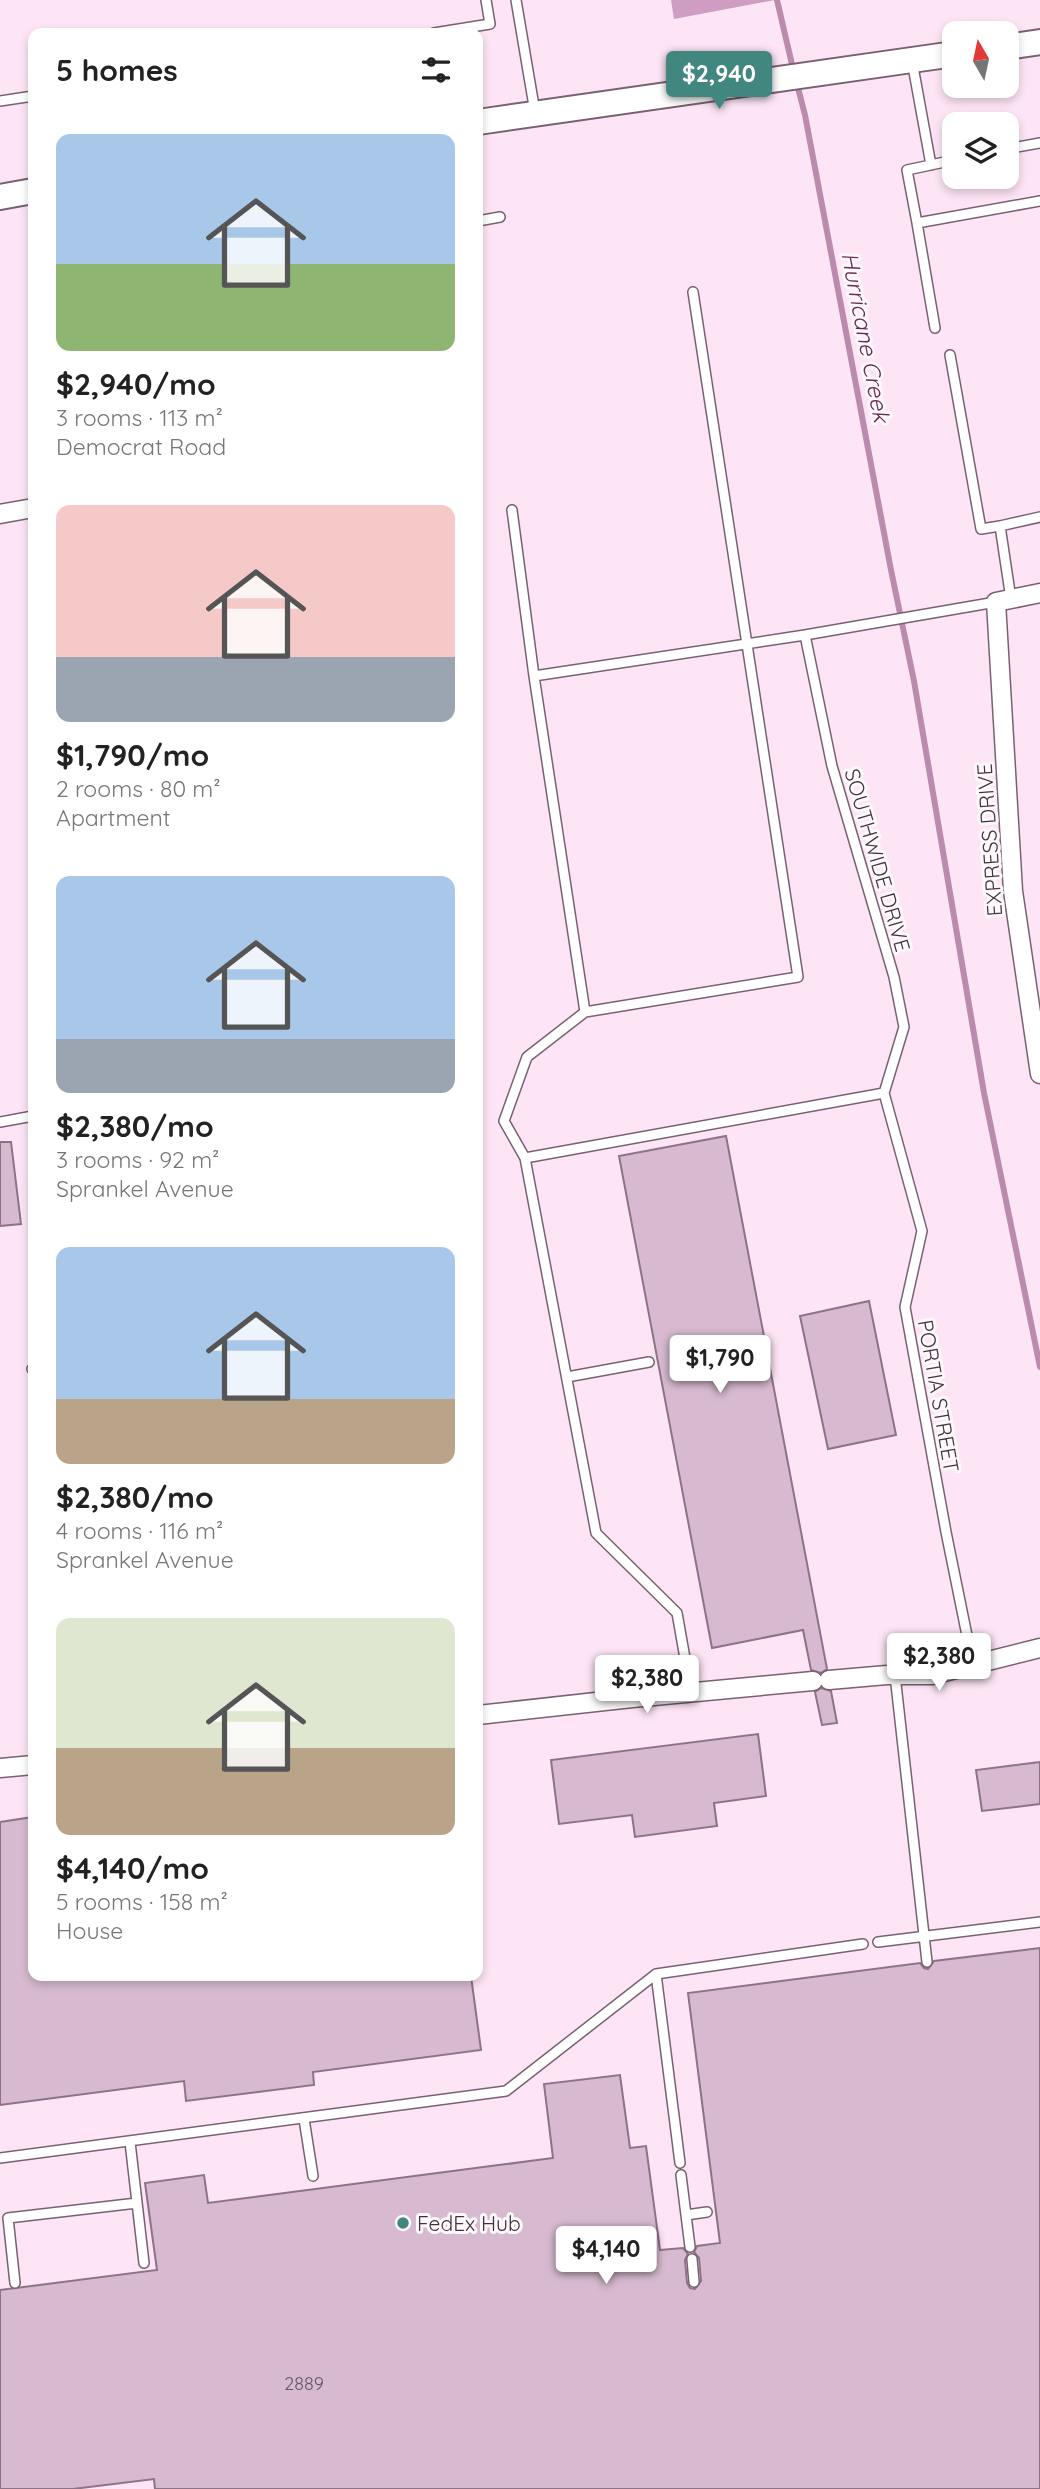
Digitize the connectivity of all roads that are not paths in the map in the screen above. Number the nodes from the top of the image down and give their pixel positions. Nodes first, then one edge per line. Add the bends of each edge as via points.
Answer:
1 (486, 0) edge
2 (516, 0) edge
3 (465, 28) edge
4 (1040, 42) edge
5 (1019, 45) edge
6 (942, 56) edge
7 (912, 60) junction
8 (28, 97) edge
9 (0, 101) edge
10 (536, 114) junction
11 (483, 121) edge
12 (1040, 143) edge
13 (1019, 147) edge
14 (942, 163) edge
15 (931, 165) junction
16 (28, 192) edge
17 (0, 197) edge
18 (1040, 201) edge
19 (500, 217) dead end
20 (483, 220) edge
21 (917, 223) junction
22 (693, 292) dead end
23 (935, 328) dead end
24 (950, 355) dead end
25 (28, 509) edge
26 (512, 510) dead end
27 (0, 514) edge
28 (1040, 517) edge
29 (1000, 526) junction
30 (1040, 593) edge
31 (1004, 601) junction
32 (805, 635) junction
33 (747, 644) junction
34 (534, 676) junction
35 (1035, 1007) edge
36 (585, 1012) junction
37 (1040, 1074) edge
38 (884, 1093) junction
39 (28, 1116) edge
40 (0, 1122) edge
41 (525, 1158) junction
42 (649, 1362) dead end
43 (567, 1377) junction
44 (1040, 1648) edge
45 (973, 1665) junction
46 (895, 1675) junction
47 (691, 1692) junction
48 (483, 1714) edge
49 (28, 1765) edge
50 (0, 1768) edge
51 (1040, 1922) edge
52 (925, 1935) junction
53 (878, 1942) dead end
54 (863, 1944) dead end
55 (927, 1962) dead end
56 (656, 1974) junction
57 (304, 2119) junction
58 (130, 2142) junction
59 (0, 2158) edge
60 (680, 2163) dead end
61 (681, 2175) dead end
62 (313, 2176) dead end
63 (137, 2203) junction
64 (707, 2212) dead end
65 (686, 2215) junction
66 (4, 2219) edge
67 (690, 2247) dead end
68 (692, 2259) dead end
69 (144, 2263) dead end
70 (694, 2282) dead end
71 (15, 2283) dead end

1 - 3 lane via 490,24
2 - 10 lane
4 - 5 main road
6 - 7 main road
7 - 10 main road
7 - 15 lane
8 - 9 lane
10 - 11 main road
12 - 13 lane
14 - 15 lane
15 - 21 lane via 907,170
16 - 17 main road
18 - 21 lane
19 - 20 lane
21 - 23 lane
22 - 33 lane
24 - 29 lane via 981,529
25 - 27 street
26 - 34 lane
28 - 29 lane
29 - 31 lane
30 - 31 street
31 - 32 lane
31 - 35 street, EXPRESS DRIVE via 1013,891
32 - 33 lane
32 - 38 lane, SOUTHWIDE DRIVE via 832,766 894,977 904,1027
33 - 34 lane
33 - 36 lane via 798,977
34 - 36 lane
35 - 37 street, EXPRESS DRIVE
36 - 41 lane via 527,1057 504,1121
38 - 41 lane
38 - 45 lane, PORTIA STREET via 922,1231 905,1307
39 - 40 lane
41 - 43 lane
42 - 43 lane
43 - 47 lane via 596,1533 677,1613
44 - 45 street
45 - 46 street via 932,1675
46 - 47 street
46 - 52 lane
47 - 48 street
49 - 50 street
51 - 52 lane
52 - 53 lane
52 - 55 lane
54 - 56 lane
56 - 57 lane via 506,2091
56 - 60 lane
57 - 58 lane
57 - 62 lane
58 - 59 lane
58 - 63 lane
61 - 65 lane
63 - 66 lane
63 - 69 lane
64 - 65 lane
65 - 67 lane
66 - 71 lane
68 - 70 lane

